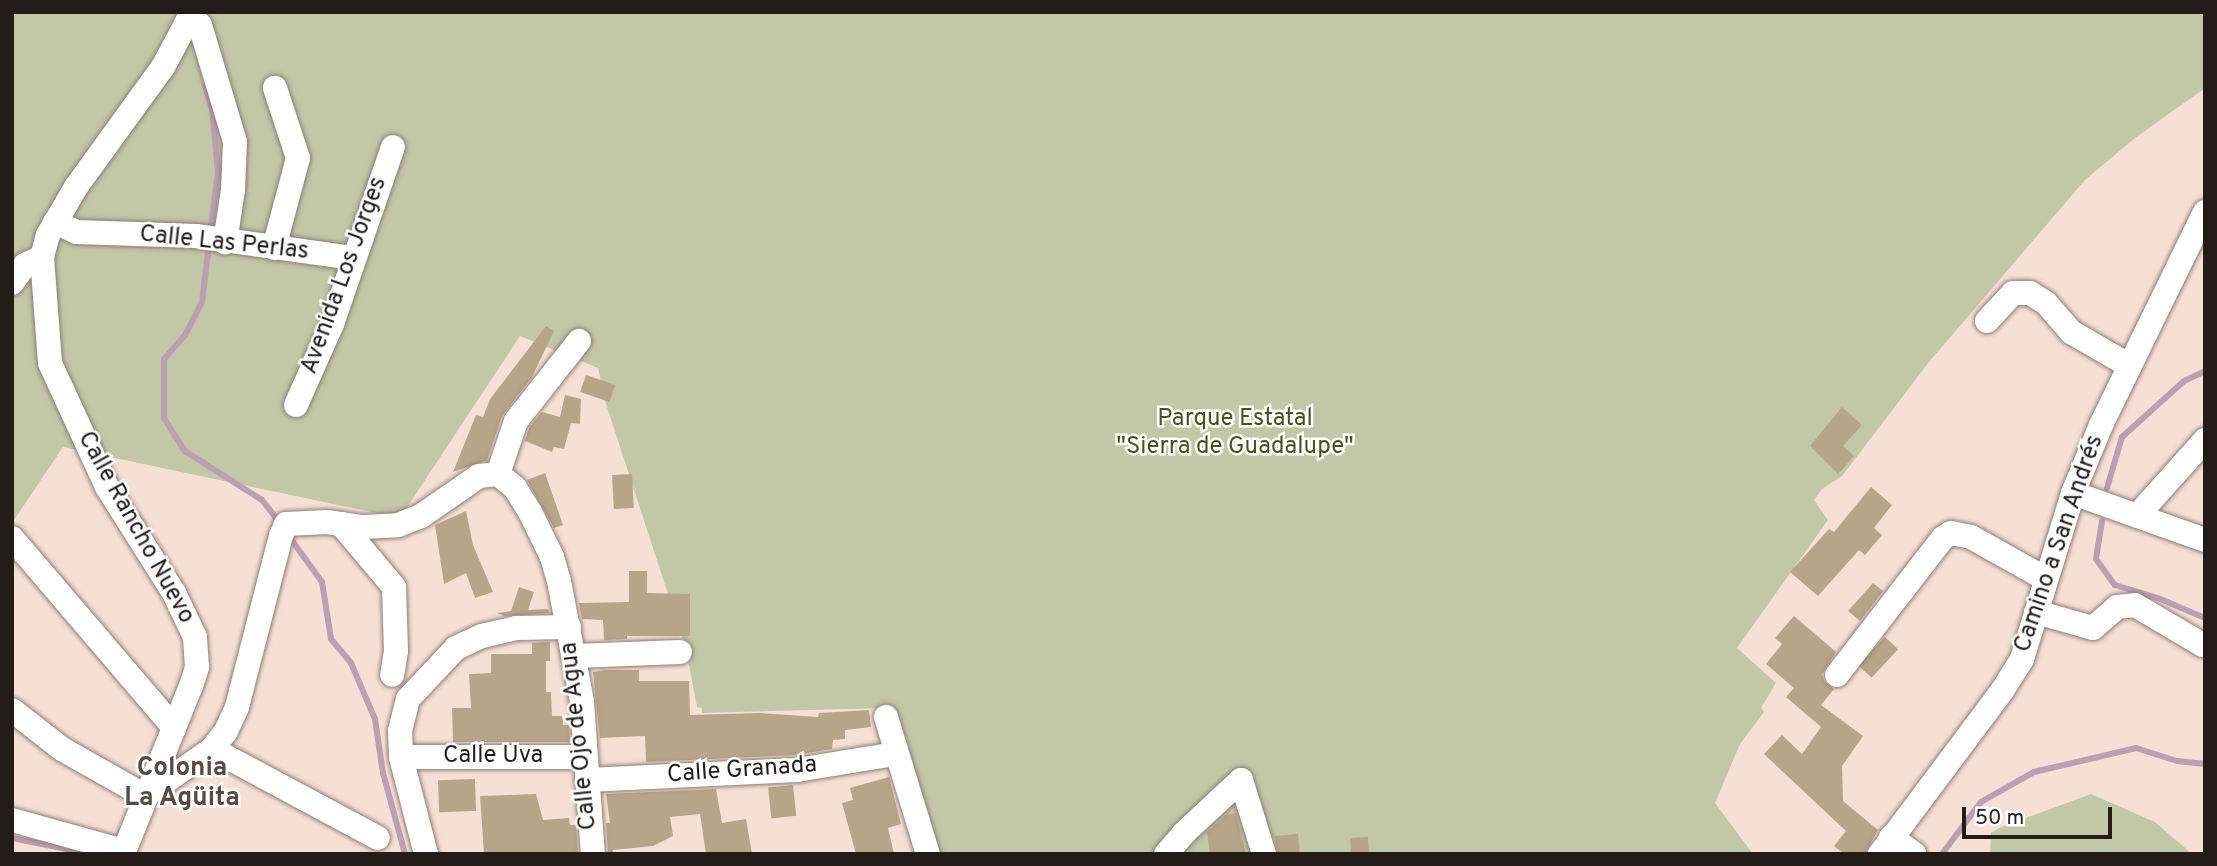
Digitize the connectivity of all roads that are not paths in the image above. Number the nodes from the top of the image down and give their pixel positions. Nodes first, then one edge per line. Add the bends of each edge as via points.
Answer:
1 (275, 88) dead end
2 (393, 147) dead end
3 (2205, 212) edge
4 (55, 222) junction
5 (225, 242) junction
6 (274, 247) junction
7 (42, 257) junction
8 (354, 258) junction
9 (12, 282) edge
10 (1986, 321) dead end
11 (579, 341) dead end
12 (2130, 366) junction
13 (296, 405) dead end
14 (2202, 448) edge
15 (498, 474) junction
16 (2073, 493) junction
17 (2137, 516) junction
18 (341, 524) junction
19 (12, 538) edge
20 (2205, 540) edge
21 (2046, 579) junction
22 (2036, 612) junction
23 (569, 627) junction
24 (2203, 645) dead end
25 (680, 652) dead end
26 (575, 656) junction
27 (391, 675) dead end
28 (1837, 675) dead end
29 (12, 710) edge
30 (886, 716) dead end
31 (174, 728) junction
32 (212, 749) junction
33 (895, 754) junction
34 (401, 757) junction
35 (586, 768) junction
36 (145, 796) junction
37 (12, 820) edge
38 (378, 838) dead end
39 (1886, 845) edge
40 (123, 852) edge
41 (426, 854) edge
42 (593, 854) edge
43 (928, 854) edge
44 (1166, 854) edge
45 (1264, 854) edge
46 (1914, 854) edge

1 - 6 street via 298,158
2 - 8 street, Avenida Los Jorges
3 - 12 street, Camino a San Andrés
4 - 5 street, Calle Las Perlas via 76,232 197,236
4 - 5 street via 192,20 200,25 235,142
4 - 7 street
5 - 6 street, Calle Las Perlas
6 - 8 street, Calle Las Perlas
7 - 9 street via 25,265
7 - 31 street, Calle Rancho Nuevo via 50,363 107,487 174,593 195,637 197,667
8 - 13 street, Avenida Los Jorges
10 - 12 street via 2013,293 2030,293 2046,303 2071,332
11 - 15 street via 516,421
12 - 16 street, Camino a San Andrés
14 - 17 street
15 - 18 street via 479,476 421,516 398,525
15 - 23 street, Calle Ojo de Agua via 515,488 552,557
16 - 17 street
16 - 21 street, Camino a San Andrés
17 - 20 street
18 - 27 street via 394,587 396,651
18 - 32 street via 300,522 284,527 237,707
19 - 31 street
21 - 22 street, Camino a San Andrés
21 - 28 street via 1971,537 1951,533
22 - 24 street via 2093,628 2117,607 2135,605
22 - 39 street, Camino a San Andrés via 2014,674
23 - 26 street, Calle Ojo de Agua
23 - 34 street via 516,628 456,648 408,699 400,731
25 - 26 street
26 - 35 street, Calle Ojo de Agua
29 - 36 street via 62,749
30 - 33 street
31 - 36 street, Calle Rancho Nuevo
32 - 36 street
32 - 38 street
33 - 35 street, Calle Granada via 797,770
33 - 43 street
34 - 35 street, Calle Uva
34 - 41 street
35 - 42 street, Calle Ojo de Agua
36 - 40 street, Calle Rancho Nuevo
37 - 40 street
39 - 46 street
44 - 45 street via 1241,780

